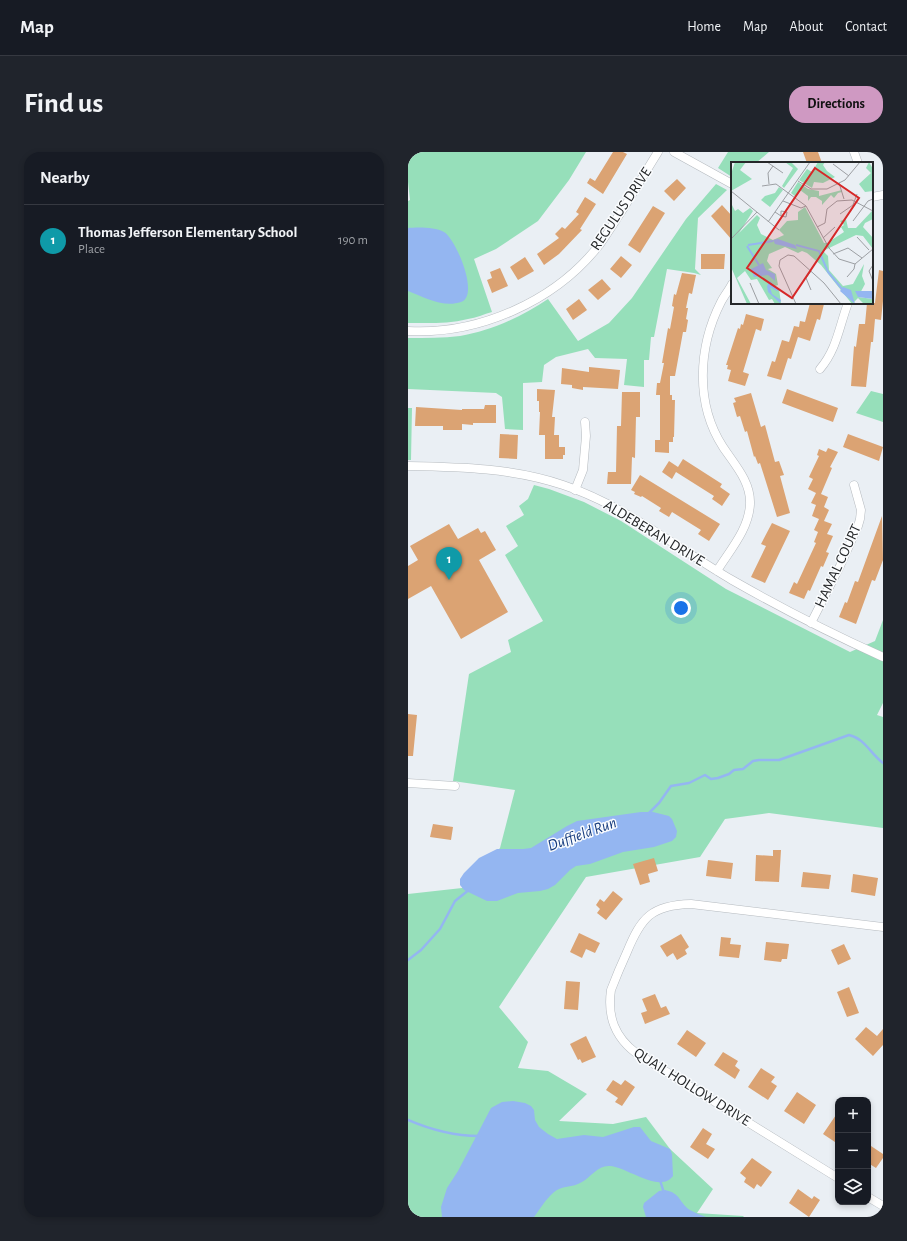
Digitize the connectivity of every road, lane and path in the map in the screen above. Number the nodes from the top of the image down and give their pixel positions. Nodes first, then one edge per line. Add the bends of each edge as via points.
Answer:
1 (658, 152) edge
2 (674, 152) edge
3 (854, 152) edge
4 (858, 162) edge
5 (731, 183) edge
6 (883, 195) edge
7 (873, 197) edge
8 (731, 286) edge
9 (848, 304) edge
10 (408, 331) edge
11 (820, 369) dead end
12 (586, 422) dead end
13 (408, 466) edge
14 (854, 485) dead end
15 (575, 490) junction
16 (717, 571) junction
17 (811, 623) junction
18 (883, 657) edge
19 (408, 783) edge
20 (455, 786) dead end
21 (883, 926) edge
22 (835, 1176) edge
23 (871, 1198) edge
24 (883, 1206) edge

1 - 10 street, REGULUS DRIVE via 600,244 576,269 549,290 521,307 479,324 451,330
2 - 5 street
3 - 4 street
6 - 7 street
8 - 16 street via 721,302 707,341 703,362 704,394 712,427 744,479 750,503 746,525
9 - 11 street via 833,351
12 - 15 street via 583,470
13 - 15 street, ALDEBERAN DRIVE via 491,469 529,475
14 - 17 street, HAMAL COURT via 861,510 858,526
15 - 16 street, ALDEBERAN DRIVE via 618,510
16 - 17 street, ALDEBERAN DRIVE
17 - 18 street, ALDEBERAN DRIVE
19 - 20 street
21 - 22 street, QUAIL HOLLOW DRIVE via 691,904 668,906 648,917 638,928 611,990 611,1019 627,1046
23 - 24 street

